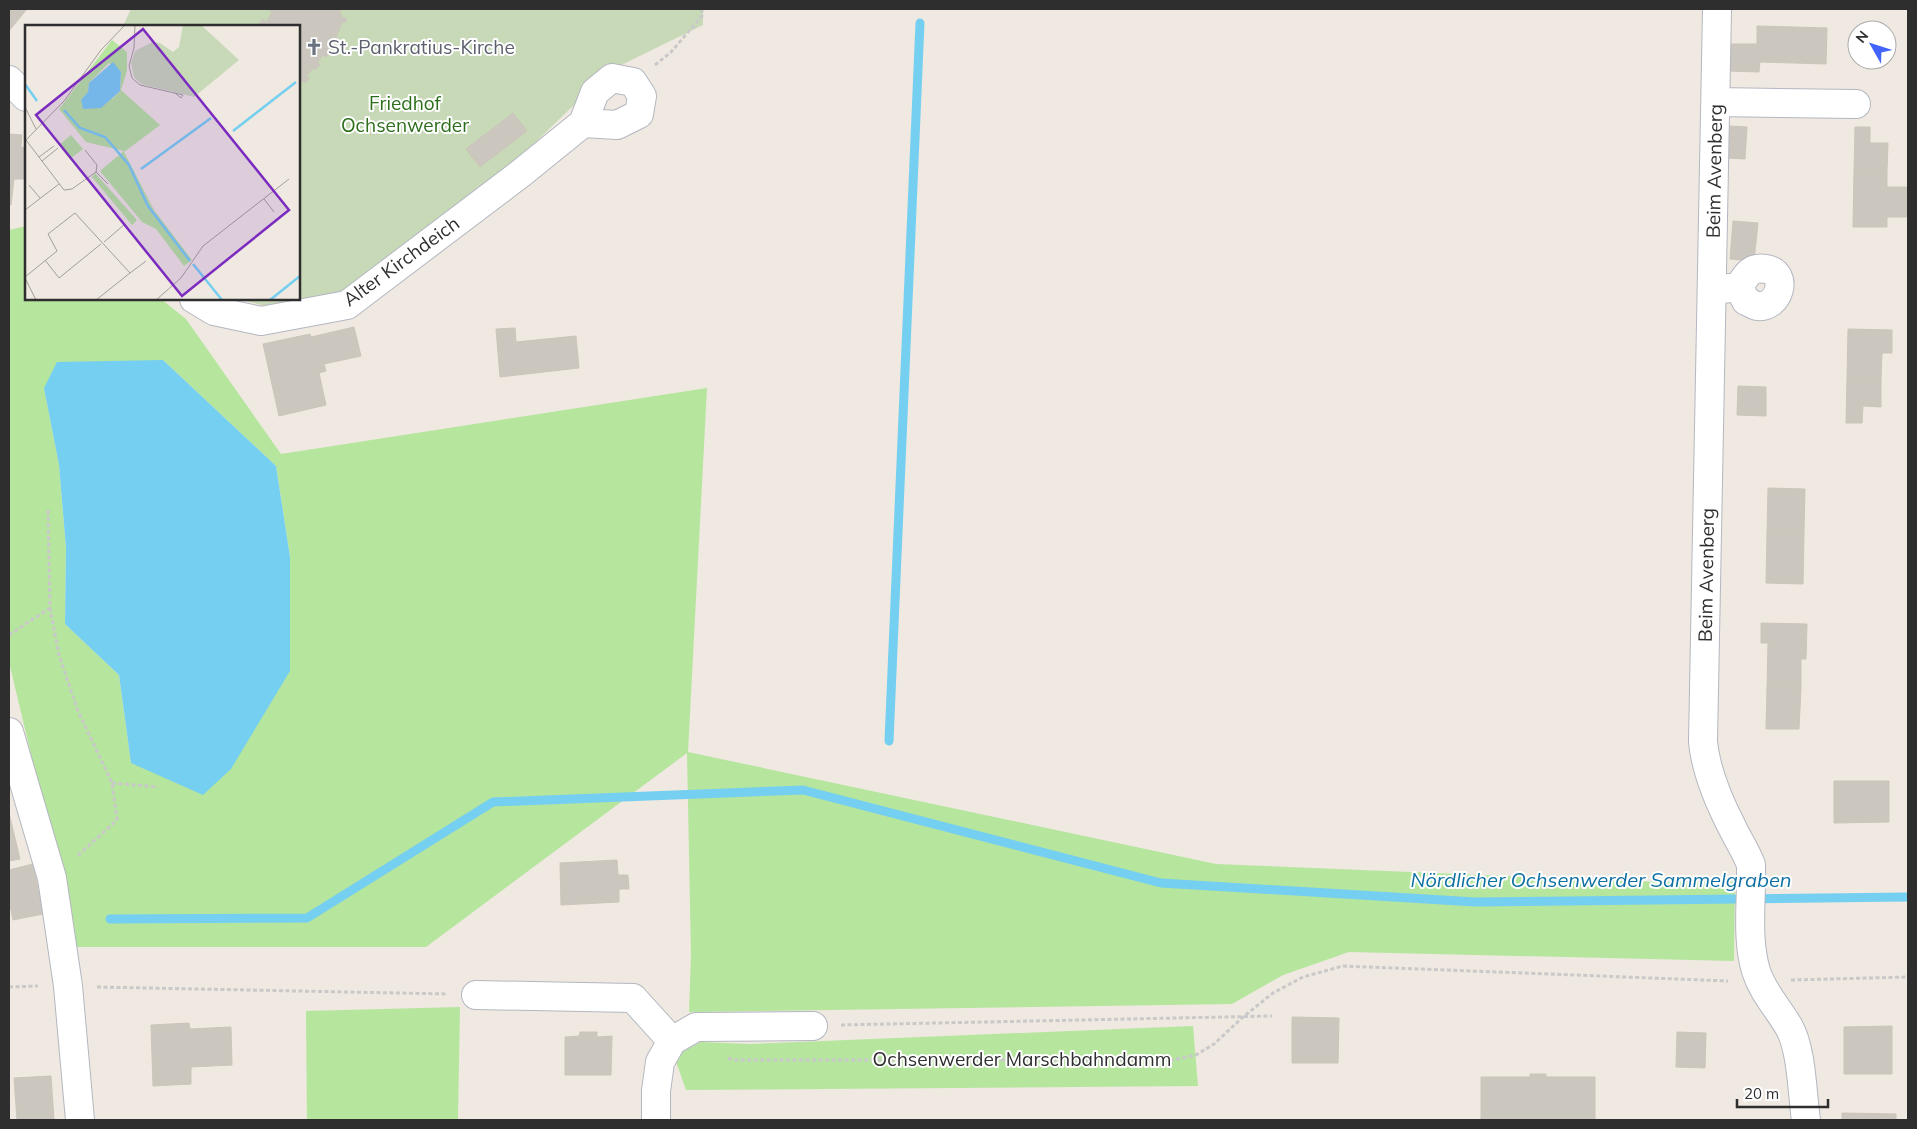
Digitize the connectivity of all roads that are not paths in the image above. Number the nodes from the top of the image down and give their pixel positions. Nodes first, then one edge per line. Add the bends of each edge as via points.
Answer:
1 (1717, 9) edge
2 (9, 80) edge
3 (25, 95) edge
4 (1716, 102) junction
5 (1856, 104) dead end
6 (583, 123) junction
7 (1739, 287) dead end
8 (1712, 290) junction
9 (196, 300) edge
10 (9, 732) edge
11 (476, 995) road end
12 (813, 1026) road end
13 (672, 1041) junction
14 (80, 1120) edge
15 (656, 1120) edge
16 (1806, 1120) edge

1 - 4 street, Beim Avenberg
2 - 3 street
4 - 5 street
4 - 8 street, Beim Avenberg
6 - 6 street, Alter Kirchdeich via 617,125 639,114 642,96 633,82 612,78 595,92
6 - 9 street, Alter Kirchdeich via 347,305 261,321 214,311
7 - 8 street
8 - 16 street, Beim Avenberg via 1702,742 1705,761 1721,806 1750,865 1753,958 1760,982 1797,1046
10 - 14 street via 52,878 68,986
11 - 13 street via 633,998
12 - 13 street via 696,1027
13 - 15 street via 660,1062

